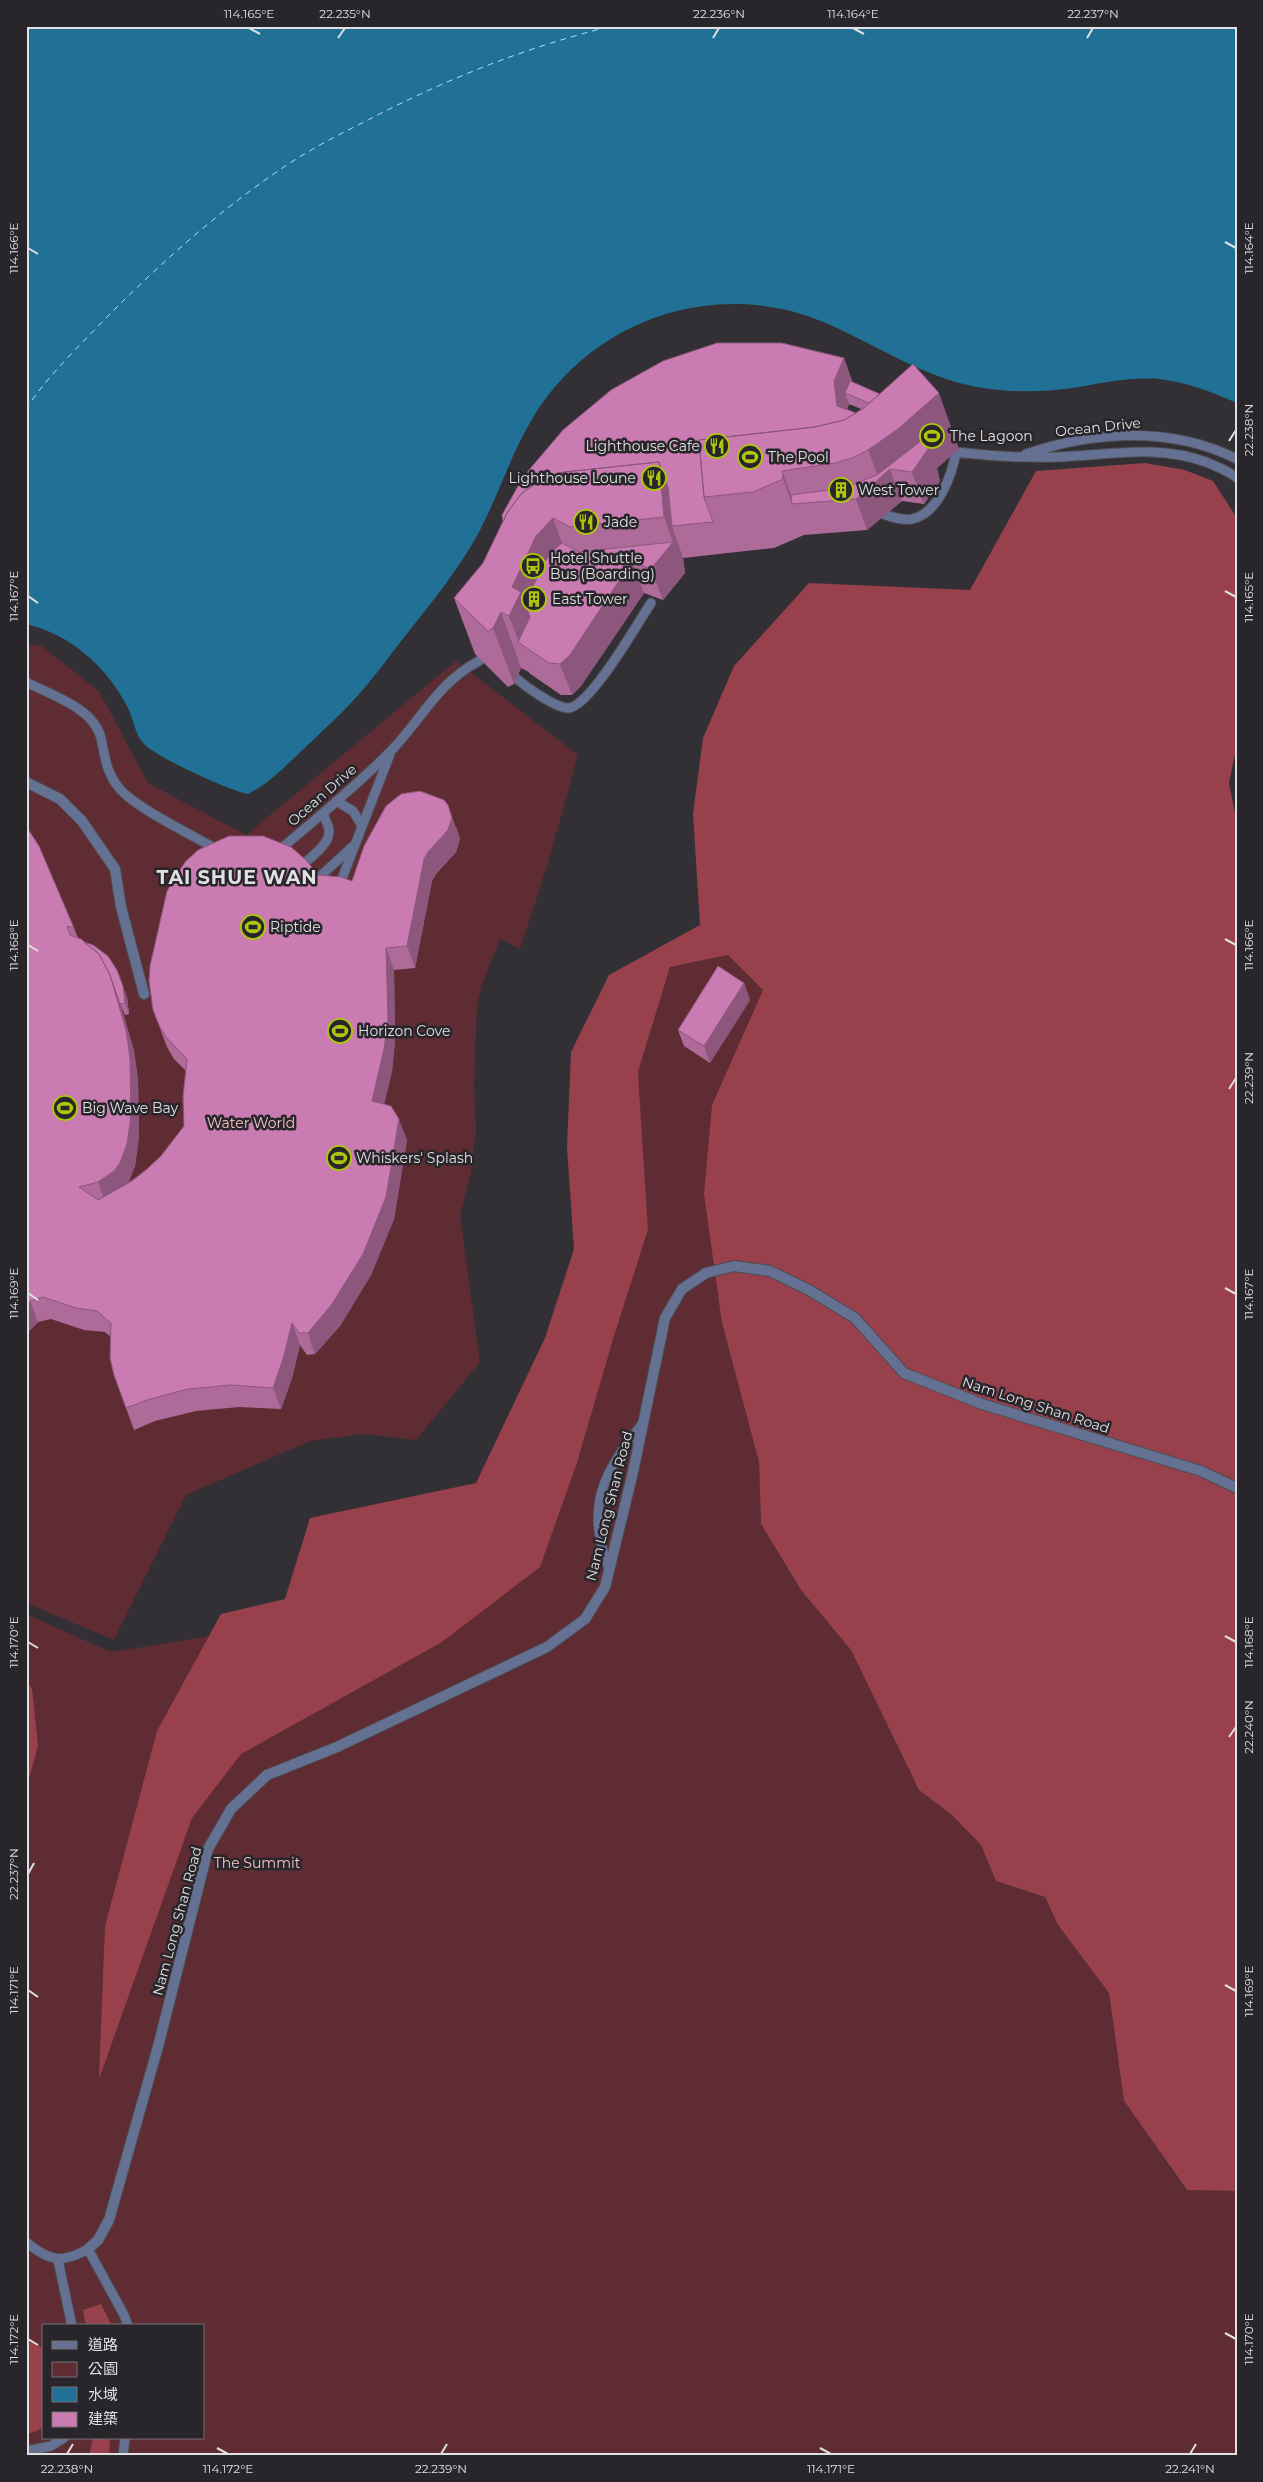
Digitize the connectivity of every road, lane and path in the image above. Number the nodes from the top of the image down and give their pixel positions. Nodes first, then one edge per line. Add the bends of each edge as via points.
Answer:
1 (1020, 455) junction
2 (1237, 459) edge
3 (1237, 478) edge
4 (884, 515) dead end
5 (651, 603) dead end
6 (479, 661) edge
7 (516, 678) dead end
8 (26, 682) edge
9 (391, 751) junction
10 (26, 782) edge
11 (336, 801) junction
12 (324, 812) junction
13 (362, 826) junction
14 (354, 845) junction
15 (226, 854) edge
16 (271, 858) edge
17 (299, 869) edge
18 (314, 882) edge
19 (336, 896) edge
20 (144, 994) dead end
21 (643, 1423) junction
22 (1237, 1488) edge
23 (609, 1568) junction
24 (26, 2242) edge
25 (88, 2249) junction
26 (58, 2260) junction
27 (72, 2324) edge
28 (127, 2324) edge
29 (61, 2440) edge
30 (125, 2440) edge
31 (26, 2451) edge
32 (123, 2456) edge

1 - 2 lane, Ocean Drive via 1054,444 1146,435 1186,441
1 - 3 lane, Ocean Drive via 1058,457 1158,451 1199,460
1 - 4 lane, Ocean Drive via 984,456 956,452 953,471 942,493 926,512 913,519
5 - 7 lane via 593,690 575,706 560,706 525,687
6 - 9 lane, Ocean Drive via 455,675
8 - 15 lane via 90,718 101,737 108,770 128,796
9 - 11 lane, Ocean Drive
9 - 13 lane, Ocean Drive
10 - 20 street via 60,799 82,820 115,869 121,907
11 - 12 lane, Ocean Drive
11 - 13 lane via 353,811
12 - 16 lane, Ocean Drive
12 - 17 lane via 324,820 330,828 329,836
13 - 14 lane, Ocean Drive
14 - 18 lane
14 - 19 lane, Ocean Drive
21 - 22 street, Nam Long Shan Road via 665,1318 682,1288 706,1273 734,1266 770,1271 855,1318 904,1373 982,1404 1201,1471
21 - 23 street, Nam Long Shan Road
21 - 23 lane via 622,1449 608,1474 598,1505 597,1527
23 - 25 street, Nam Long Shan Road via 605,1587 585,1619 547,1647 337,1747 267,1775 231,1809 208,1849 159,2043 109,2220 98,2240
24 - 26 lane
25 - 26 lane, Nam Long Shan Road via 74,2257
25 - 28 lane
26 - 27 lane
29 - 31 lane via 51,2446
30 - 32 lane

